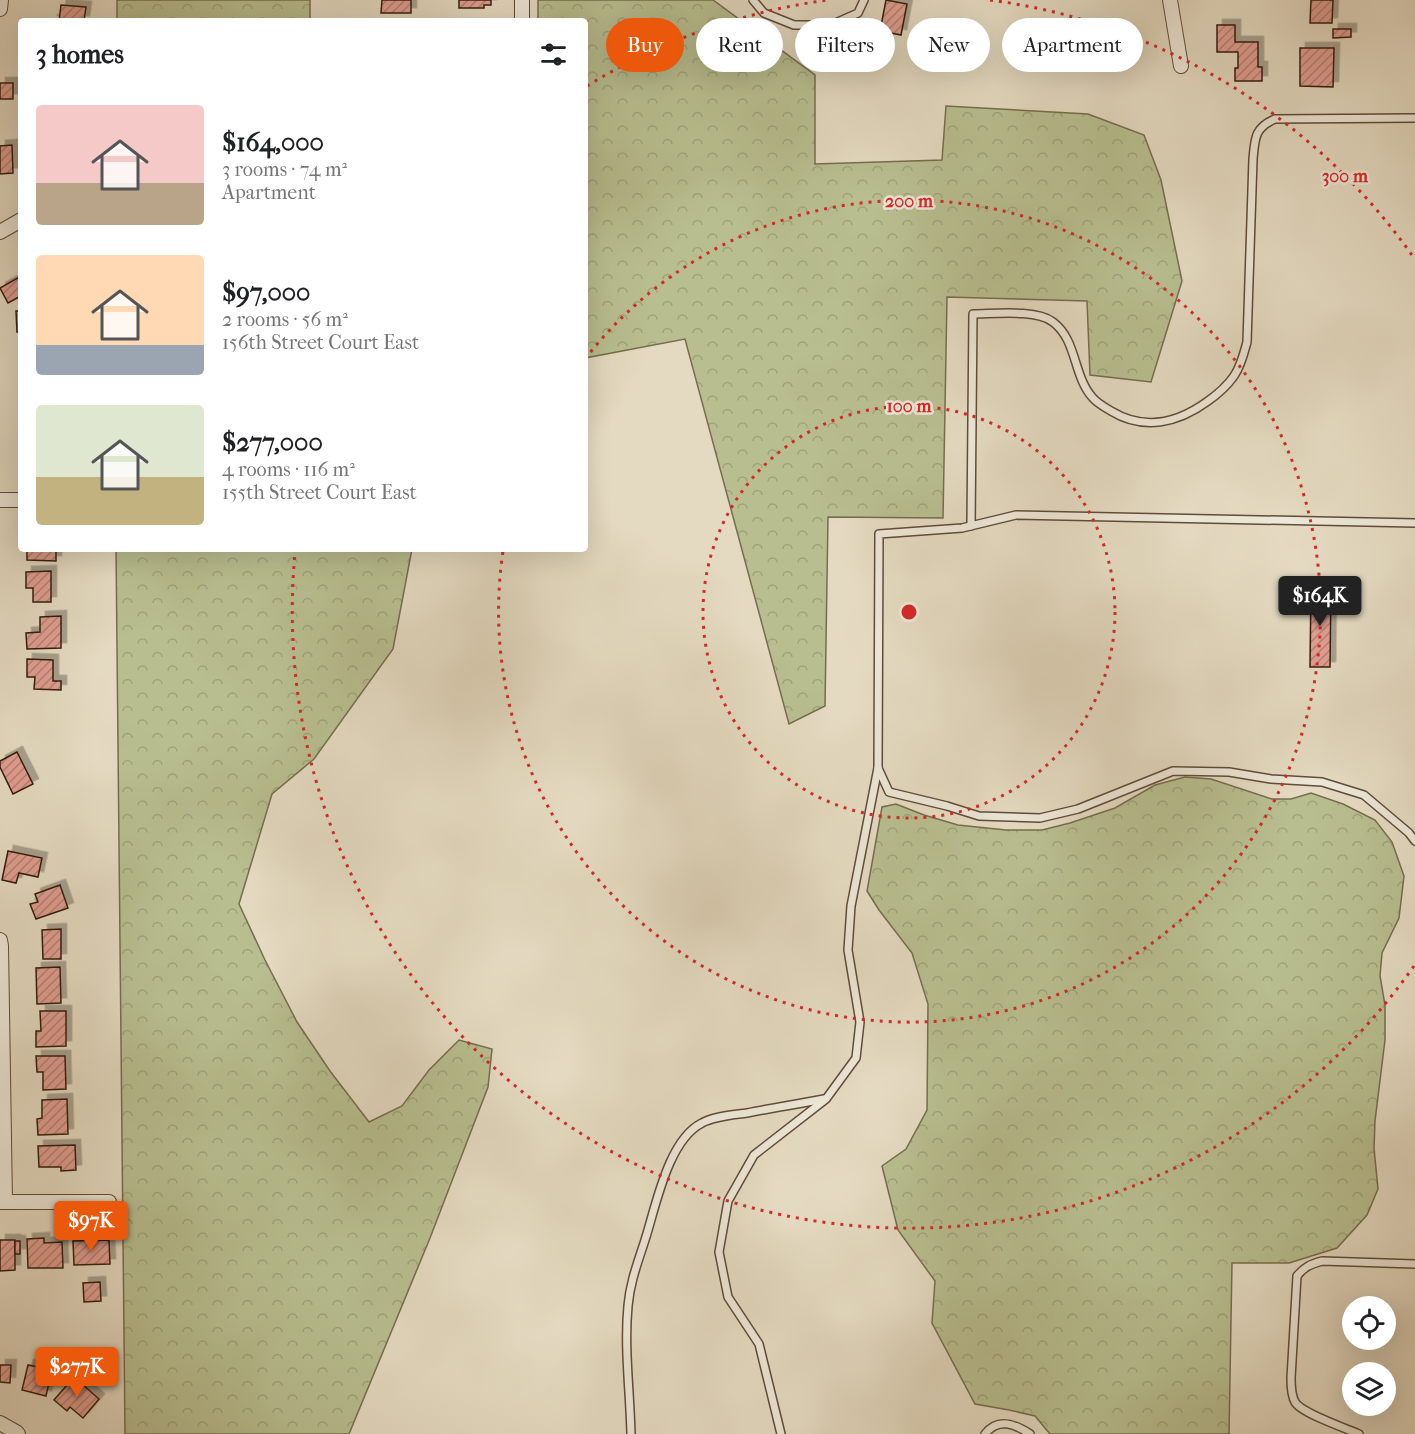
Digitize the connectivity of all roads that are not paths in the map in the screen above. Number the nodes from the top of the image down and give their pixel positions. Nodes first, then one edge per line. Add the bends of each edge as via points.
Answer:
1 (1, 0) edge
2 (522, 0) edge
3 (753, 0) edge
4 (864, 0) edge
5 (1170, 0) edge
6 (0, 9) edge
7 (522, 18) edge
8 (1181, 66) dead end
9 (1415, 118) edge
10 (18, 222) edge
11 (0, 232) edge
12 (0, 500) edge
13 (18, 500) edge
14 (1415, 523) edge
15 (971, 526) junction
16 (878, 768) junction
17 (1415, 841) edge
18 (0, 940) edge
19 (826, 1099) junction
20 (2, 1202) edge
21 (109, 1202) dead end
22 (1415, 1264) edge
23 (0, 1423) edge
24 (18, 1434) edge
25 (630, 1434) edge
26 (782, 1434) edge
27 (985, 1434) edge
28 (1030, 1434) edge
29 (1359, 1434) edge

1 - 6 street
2 - 7 street
3 - 4 lane via 764,13 794,25 831,25 858,14
5 - 8 street
9 - 15 lane via 1275,119 1258,131 1253,159 1248,326 1243,358 1225,387 1179,418 1133,421 1094,400 1066,336 1052,320 1028,314 973,314
10 - 11 street
12 - 13 street
14 - 15 lane via 1016,515
15 - 16 lane via 879,534
16 - 17 lane via 889,792 979,816 1040,818 1078,809 1173,771 1229,772 1322,782 1364,795
16 - 19 lane via 851,906 848,950 860,1022 856,1058
18 - 20 street
19 - 25 lane via 702,1123 677,1149 664,1176 631,1283 626,1345
19 - 26 lane via 754,1155 728,1201 719,1252 728,1297 759,1344
20 - 21 street
22 - 29 lane via 1322,1261 1310,1264 1296,1276 1291,1378 1295,1402 1308,1412
23 - 24 street
27 - 28 lane via 993,1425 1005,1423

